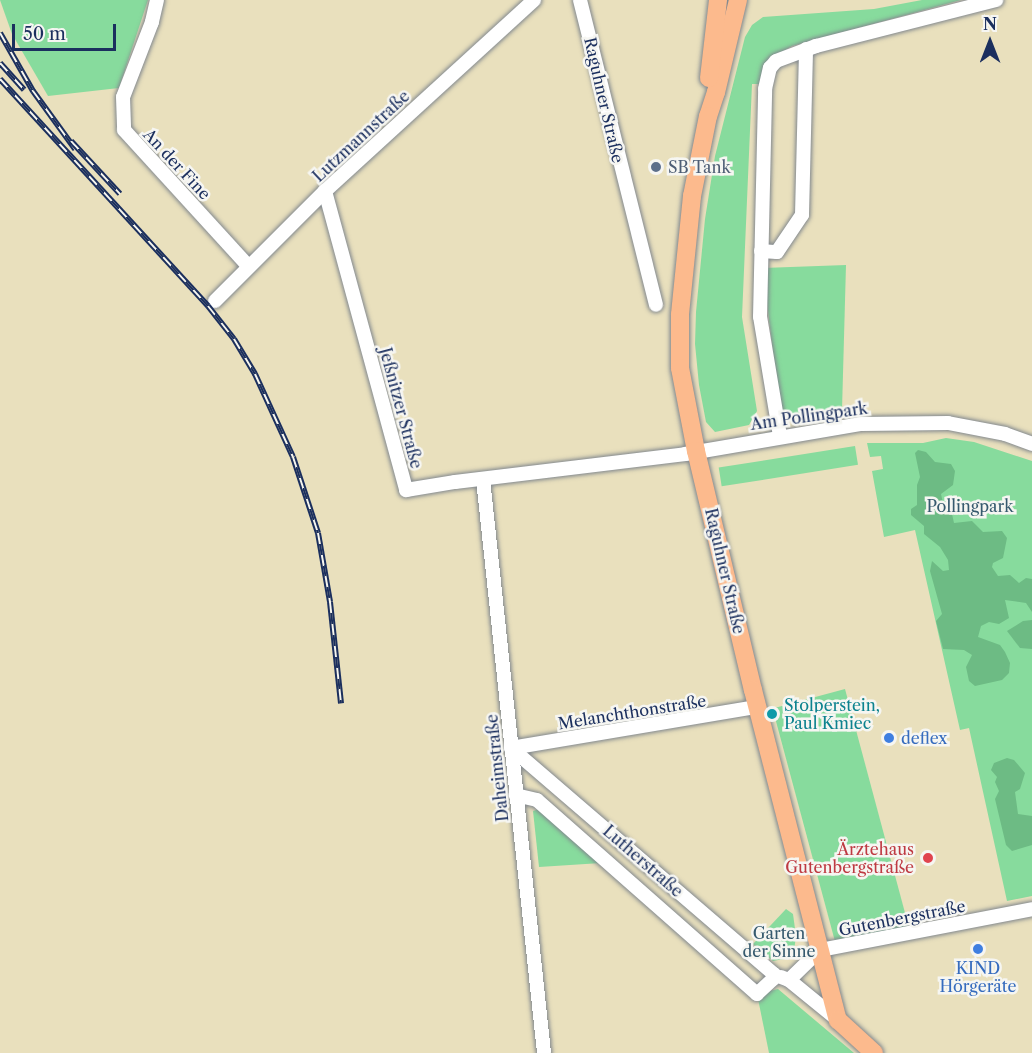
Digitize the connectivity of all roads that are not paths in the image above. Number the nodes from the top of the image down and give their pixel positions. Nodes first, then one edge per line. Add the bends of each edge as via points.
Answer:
1 (157, 0) edge
2 (534, 0) edge
3 (580, 0) edge
4 (718, 0) edge
5 (738, 0) edge
6 (996, 0) edge
7 (806, 49) junction
8 (708, 116) junction
9 (325, 191) junction
10 (761, 251) junction
11 (249, 267) junction
12 (215, 301) dead end
13 (656, 305) dead end
14 (780, 436) junction
15 (1032, 444) edge
16 (696, 451) junction
17 (483, 478) junction
18 (757, 707) junction
19 (512, 748) junction
20 (516, 795) junction
21 (1032, 909) edge
22 (820, 950) junction
23 (774, 974) junction
24 (789, 980) junction
25 (838, 1020) junction
26 (544, 1053) edge
27 (874, 1053) edge

1 - 11 street, An der Fine via 123,97 124,130
2 - 9 street, Lutzmannstraße
3 - 13 street, Raguhner Straße
4 - 8 main road, Raguhner Straße
5 - 8 main road, Raguhner Straße
6 - 7 street
7 - 10 street via 776,61 766,78
7 - 10 street via 802,215 777,252
8 - 16 main road, Raguhner Straße via 688,227 679,333 680,368
9 - 11 street, Lutzmannstraße
9 - 17 street, Jeßnitzer Straße via 406,490
10 - 14 street via 760,317
11 - 12 street, Lutzmannstraße
14 - 15 street, Am Pollingpark via 861,424 948,423 989,430
14 - 16 street, Am Pollingpark
16 - 17 street, Jeßnitzer Straße
16 - 18 main road, Raguhner Straße
17 - 19 street, Daheimstraße
18 - 19 street, Melanchthonstraße
18 - 22 main road, Raguhner Straße
19 - 20 street, Daheimstraße
19 - 23 street, Lutherstraße
20 - 23 street, Lutherstraße via 537,800 757,994
20 - 26 street, Daheimstraße
21 - 22 street, Gutenbergstraße
22 - 24 street, Gutenbergstraße
22 - 25 main road, Raguhner Straße
23 - 24 street, Lutherstraße
24 - 25 street, Lutherstraße
25 - 27 main road, Lutherstraße

